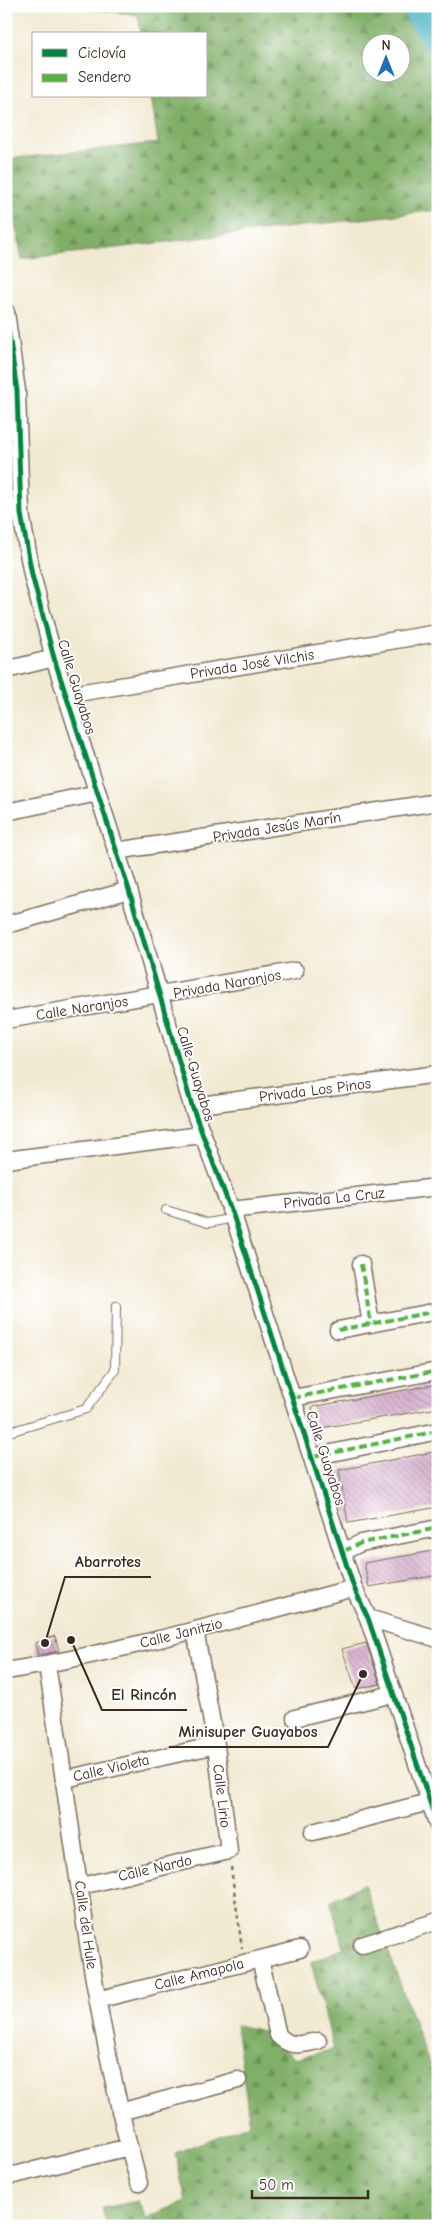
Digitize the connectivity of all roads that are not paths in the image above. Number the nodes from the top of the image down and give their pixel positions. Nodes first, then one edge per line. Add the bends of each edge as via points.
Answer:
1 (6, 312) edge
2 (438, 633) edge
3 (54, 658) junction
4 (6, 670) edge
5 (66, 695) junction
6 (98, 793) junction
7 (438, 802) edge
8 (6, 812) edge
9 (116, 851) junction
10 (129, 890) junction
11 (6, 925) edge
12 (295, 971) dead end
13 (159, 996) junction
14 (6, 1020) edge
15 (438, 1074) edge
16 (192, 1106) junction
17 (201, 1135) junction
18 (6, 1160) edge
19 (438, 1187) edge
20 (166, 1210) dead end
21 (232, 1214) junction
22 (361, 1264) dead end
23 (116, 1306) dead end
24 (438, 1311) edge
25 (371, 1324) junction
26 (338, 1330) dead end
27 (438, 1371) edge
28 (293, 1398) junction
29 (438, 1431) edge
30 (6, 1434) edge
31 (312, 1457) junction
32 (438, 1528) edge
33 (344, 1551) junction
34 (354, 1588) junction
35 (368, 1618) junction
36 (195, 1630) junction
37 (438, 1639) edge
38 (47, 1665) junction
39 (6, 1671) edge
40 (393, 1694) junction
41 (295, 1718) dead end
42 (216, 1745) junction
43 (65, 1779) junction
44 (430, 1783) edge
45 (429, 1802) junction
46 (438, 1826) edge
47 (313, 1832) dead end
48 (229, 1851) joint
49 (81, 1886) junction
50 (438, 1921) edge
51 (362, 1945) dead end
52 (300, 1949) dead end
53 (252, 1960) junction
54 (97, 2000) junction
55 (318, 2041) dead end
56 (238, 2080) dead end
57 (120, 2112) junction
58 (129, 2147) junction
59 (6, 2177) edge
60 (139, 2183) dead end

1 - 3 street, Calle Guayabos via 17,391 21,514 32,575
2 - 5 street, Privada José Vilchis
3 - 4 street
3 - 5 street, Calle Guayabos
5 - 6 street, Calle Guayabos
6 - 8 street
6 - 9 street, Calle Guayabos
7 - 9 street, Privada Jesús Marín
9 - 10 street, Calle Guayabos
10 - 11 street
10 - 13 street, Calle Guayabos
12 - 13 street, Privada Naranjos
13 - 14 street, Calle Naranjos
13 - 16 street, Calle Guayabos
15 - 16 street, Privada Los Pinos
16 - 17 street, Calle Guayabos
17 - 18 street, Calle Guayabos
17 - 21 street, Calle Guayabos
19 - 21 street, Privada La Cruz
20 - 21 lane via 208,1222
21 - 28 street, Calle Guayabos
22 - 25 street
23 - 30 lane via 115,1370 86,1409
24 - 25 street
25 - 26 street
27 - 28 street
28 - 31 street, Calle Guayabos
29 - 31 street
31 - 33 street, Calle Guayabos
32 - 33 street via 361,1543
33 - 34 street, Calle Guayabos
34 - 35 street, Calle Guayabos
34 - 36 street, Calle Janitzio
35 - 37 street
35 - 40 street, Calle Guayabos
36 - 38 street, Calle Janitzio
36 - 42 street, Calle Lirio
38 - 39 street, Calle Janitzio
38 - 43 street, Calle del Hule
40 - 41 street
40 - 44 street, Calle Guayabos
42 - 43 street, Calle Violeta
42 - 48 street, Calle Lirio
43 - 49 street, Calle del Hule
44 - 45 street, Calle Guayabos
45 - 46 street, Calle Guayabos
45 - 47 street
48 - 49 street, Calle Nardo
49 - 54 street, Calle del Hule
50 - 51 street
52 - 53 street, Calle Amapola
53 - 54 street, Calle Amapola
53 - 55 street via 278,2035 286,2043 294,2045
54 - 57 street, Calle del Hule
56 - 57 street
57 - 58 street, Calle del Hule
58 - 59 street
58 - 60 street, Calle del Hule

